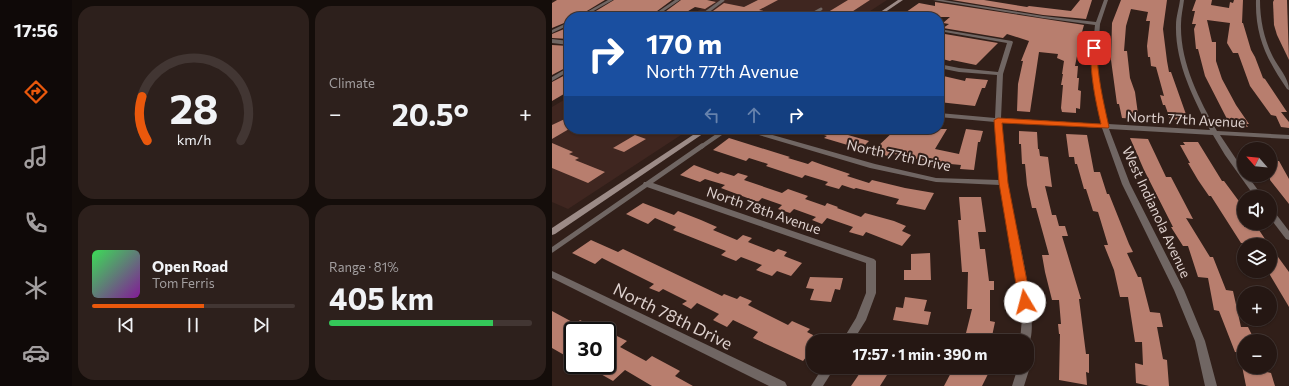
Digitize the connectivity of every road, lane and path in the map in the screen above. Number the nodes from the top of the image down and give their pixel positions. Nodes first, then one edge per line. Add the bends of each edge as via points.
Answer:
1 (611, 0) edge
2 (678, 0) edge
3 (723, 0) edge
4 (901, 0) edge
5 (936, 0) edge
6 (1106, 0) edge
7 (1182, 0) edge
8 (1258, 0) edge
9 (821, 9) dead end
10 (589, 12) edge
11 (660, 12) edge
12 (707, 12) edge
13 (816, 12) edge
14 (883, 12) edge
15 (1098, 24) junction
16 (564, 26) edge
17 (944, 31) edge
18 (552, 32) edge
19 (552, 41) edge
20 (564, 42) edge
21 (944, 67) edge
22 (564, 72) edge
23 (1000, 74) junction
24 (552, 79) edge
25 (1289, 88) edge
26 (944, 115) edge
27 (998, 120) junction
28 (1105, 127) junction
29 (1216, 133) junction
30 (700, 134) edge
31 (720, 134) edge
32 (761, 134) edge
33 (1289, 137) edge
34 (1003, 183) junction
35 (647, 184) junction
36 (1253, 190) edge
37 (1277, 221) edge
38 (552, 232) edge
39 (1289, 237) edge
40 (552, 250) edge
41 (552, 274) edge
42 (852, 334) edge
43 (1026, 334) edge
44 (825, 374) edge
45 (1022, 374) edge
46 (781, 386) edge
47 (817, 386) edge
48 (1018, 386) edge
49 (1211, 386) edge

1 - 10 street
2 - 11 street
3 - 12 lane
4 - 14 main road
5 - 15 street
6 - 15 street, West Indianola Avenue
7 - 29 street via 1178,32 1185,68 1198,100
8 - 25 street via 1258,21 1262,38 1275,68
9 - 13 lane
15 - 28 street, West Indianola Avenue via 1094,65
16 - 18 street
17 - 23 street via 1010,42
19 - 20 street
21 - 23 street
22 - 24 street
23 - 27 street
26 - 27 street, North 77th Avenue
27 - 28 street, North 77th Avenue
27 - 34 street
28 - 29 street, North 77th Avenue
28 - 49 street, West Indianola Avenue via 1126,184 1179,290 1197,333
29 - 33 street, North 77th Avenue
29 - 36 street
30 - 38 main road
31 - 35 lane
32 - 34 street, North 77th Drive via 873,166 936,180
34 - 43 street via 1025,302
35 - 40 lane
35 - 42 street, North 78th Avenue via 871,261 871,293 861,320
37 - 39 street
41 - 46 street, North 78th Drive
44 - 47 street
45 - 48 street

